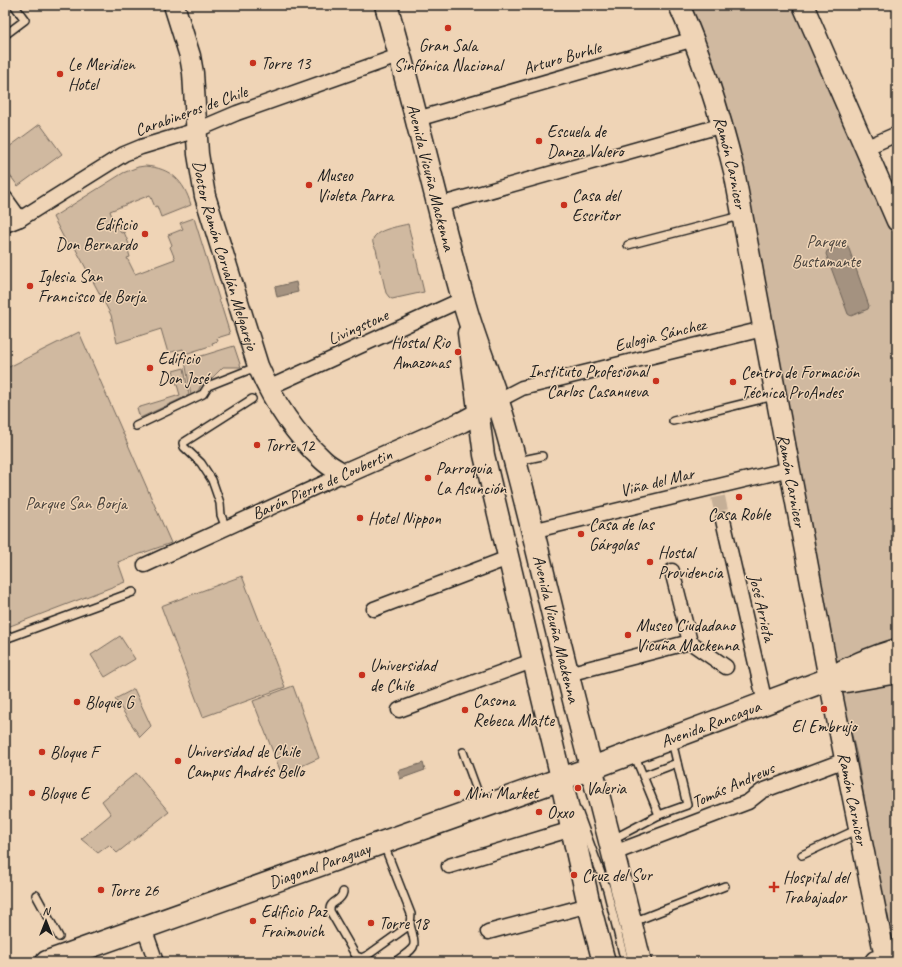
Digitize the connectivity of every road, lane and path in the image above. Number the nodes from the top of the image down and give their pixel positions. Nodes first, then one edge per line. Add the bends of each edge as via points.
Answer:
1 (14, 5) edge
2 (174, 5) edge
3 (386, 5) edge
4 (397, 5) edge
5 (679, 5) edge
6 (803, 5) edge
7 (5, 35) edge
8 (694, 39) junction
9 (401, 55) junction
10 (417, 119) junction
11 (723, 125) junction
12 (197, 130) junction
13 (897, 134) edge
14 (865, 148) junction
15 (5, 198) edge
16 (439, 205) junction
17 (742, 215) junction
18 (20, 219) junction
19 (897, 220) edge
20 (5, 225) edge
21 (628, 245) dead end
22 (463, 300) junction
23 (763, 329) junction
24 (258, 366) junction
25 (260, 393) junction
26 (776, 396) junction
27 (497, 401) junction
28 (477, 414) junction
29 (673, 421) dead end
30 (136, 426) dead end
31 (510, 456) junction
32 (542, 456) dead end
33 (790, 468) junction
34 (344, 474) junction
35 (502, 500) dead end
36 (724, 520) tunnel mouth
37 (226, 528) junction
38 (532, 531) junction
39 (508, 558) junction
40 (145, 565) dead end
41 (672, 571) dead end
42 (133, 592) dead end
43 (374, 609) dead end
44 (5, 639) edge
45 (690, 642) junction
46 (897, 650) edge
47 (532, 661) junction
48 (726, 667) dead end
49 (897, 672) edge
50 (568, 674) junction
51 (829, 679) junction
52 (766, 703) junction
53 (399, 710) dead end
54 (671, 739) junction
55 (562, 751) dead end
56 (463, 752) dead end
57 (634, 753) junction
58 (846, 760) junction
59 (677, 763) junction
60 (578, 776) junction
61 (643, 776) junction
62 (590, 795) dead end
63 (576, 804) dead end
64 (482, 807) junction
65 (659, 815) junction
66 (572, 827) junction
67 (859, 829) junction
68 (383, 842) junction
69 (611, 853) junction
70 (802, 855) dead end
71 (449, 866) dead end
72 (612, 881) dead end
73 (725, 886) dead end
74 (343, 892) dead end
75 (36, 895) dead end
76 (590, 905) junction
77 (631, 922) junction
78 (410, 925) junction
79 (144, 928) junction
80 (488, 932) dead end
81 (59, 937) dead end
82 (886, 960) edge
83 (47, 962) edge
84 (156, 962) edge
85 (395, 962) edge
86 (604, 962) edge
87 (625, 962) edge
88 (631, 962) edge
89 (640, 962) edge

1 - 7 lane via 25,20
2 - 12 main road, Doctor Ramón Corvalán Melgarejo via 190,56
3 - 9 main road, Avenida Vicuña Mackenna
4 - 9 main road, Avenida Vicuña Mackenna
5 - 8 main road, Ramón Carnicer
6 - 14 main road
8 - 10 street, Arturo Burhle
8 - 11 main road, Ramón Carnicer
9 - 10 main road, Avenida Vicuña Mackenna
9 - 12 street, Carabineros de Chile via 237,113
10 - 16 main road, Avenida Vicuña Mackenna
11 - 16 street
11 - 17 main road, Ramón Carnicer
12 - 18 street, Carabineros de Chile via 124,154
12 - 24 main road, Doctor Ramón Corvalán Melgarejo via 205,196
13 - 14 street
14 - 19 main road
15 - 18 street
16 - 22 main road, Avenida Vicuña Mackenna
17 - 21 lane
17 - 23 main road, Ramón Carnicer
18 - 20 street, Carabineros de Chile
22 - 25 street, Livingstone
22 - 27 main road, Avenida Vicuña Mackenna
22 - 28 main road, Avenida Vicuña Mackenna
23 - 26 main road, Ramón Carnicer
23 - 27 street, Eulogia Sánchez via 522,388
24 - 25 main road, Doctor Ramón Corvalán Melgarejo
24 - 30 lane via 208,386 203,394
25 - 34 main road, Doctor Ramón Corvalán Melgarejo via 280,409 324,461
25 - 37 lane via 183,443 212,480 220,503 220,515
26 - 29 lane
26 - 33 main road, Ramón Carnicer
27 - 28 main road, Barón Pierre de Coubertin
27 - 31 main road, Avenida Vicuña Mackenna
28 - 34 main road, Barón Pierre de Coubertin
28 - 35 lane via 488,440
28 - 39 main road, Avenida Vicuña Mackenna
31 - 32 lane
31 - 38 main road, Avenida Vicuña Mackenna
33 - 38 street, Viña del Mar via 717,492
33 - 51 main road, Ramón Carnicer
34 - 37 street, Barón Pierre de Coubertin
36 - 52 street, José Arrieta
37 - 40 street, Barón Pierre de Coubertin
38 - 50 main road, Avenida Vicuña Mackenna
39 - 43 street
39 - 47 main road, Avenida Vicuña Mackenna
41 - 45 street
42 - 44 lane
45 - 48 street
45 - 50 street
46 - 51 main road, Avenida Rancagua via 873,657
47 - 53 street
47 - 60 main road, Avenida Vicuña Mackenna
49 - 51 main road, Avenida Rancagua via 846,681
50 - 60 main road, Avenida Vicuña Mackenna
51 - 52 main road, Avenida Rancagua
51 - 58 main road, Ramón Carnicer
52 - 54 main road, Avenida Rancagua
54 - 57 main road, Avenida Rancagua
54 - 59 lane
55 - 60 lane
56 - 64 lane
57 - 60 main road, Avenida Rancagua
57 - 61 lane
58 - 67 main road, Ramón Carnicer
58 - 69 street, Tomás Andrews via 770,788 748,802
59 - 61 lane
59 - 65 lane via 687,804
60 - 64 main road, Diagonal Paraguay
60 - 66 main road, Avenida Vicuña Mackenna
60 - 69 main road, Avenida Vicuña Mackenna
61 - 65 lane
62 - 69 lane
63 - 87 lane via 607,890
64 - 68 main road, Diagonal Paraguay
65 - 69 lane
66 - 71 street
66 - 76 main road, Avenida Vicuña Mackenna
67 - 70 lane
67 - 82 main road, Ramón Carnicer
68 - 78 lane via 411,914
68 - 79 main road, Diagonal Paraguay
69 - 77 main road, Avenida Vicuña Mackenna
72 - 88 lane
73 - 77 lane
74 - 78 lane via 340,900 329,907 356,956 362,958 368,955
75 - 81 lane
76 - 80 street
76 - 86 main road, Avenida Vicuña Mackenna
77 - 89 main road, Avenida Vicuña Mackenna
78 - 85 lane via 414,947
79 - 83 main road, Diagonal Paraguay
79 - 84 street

